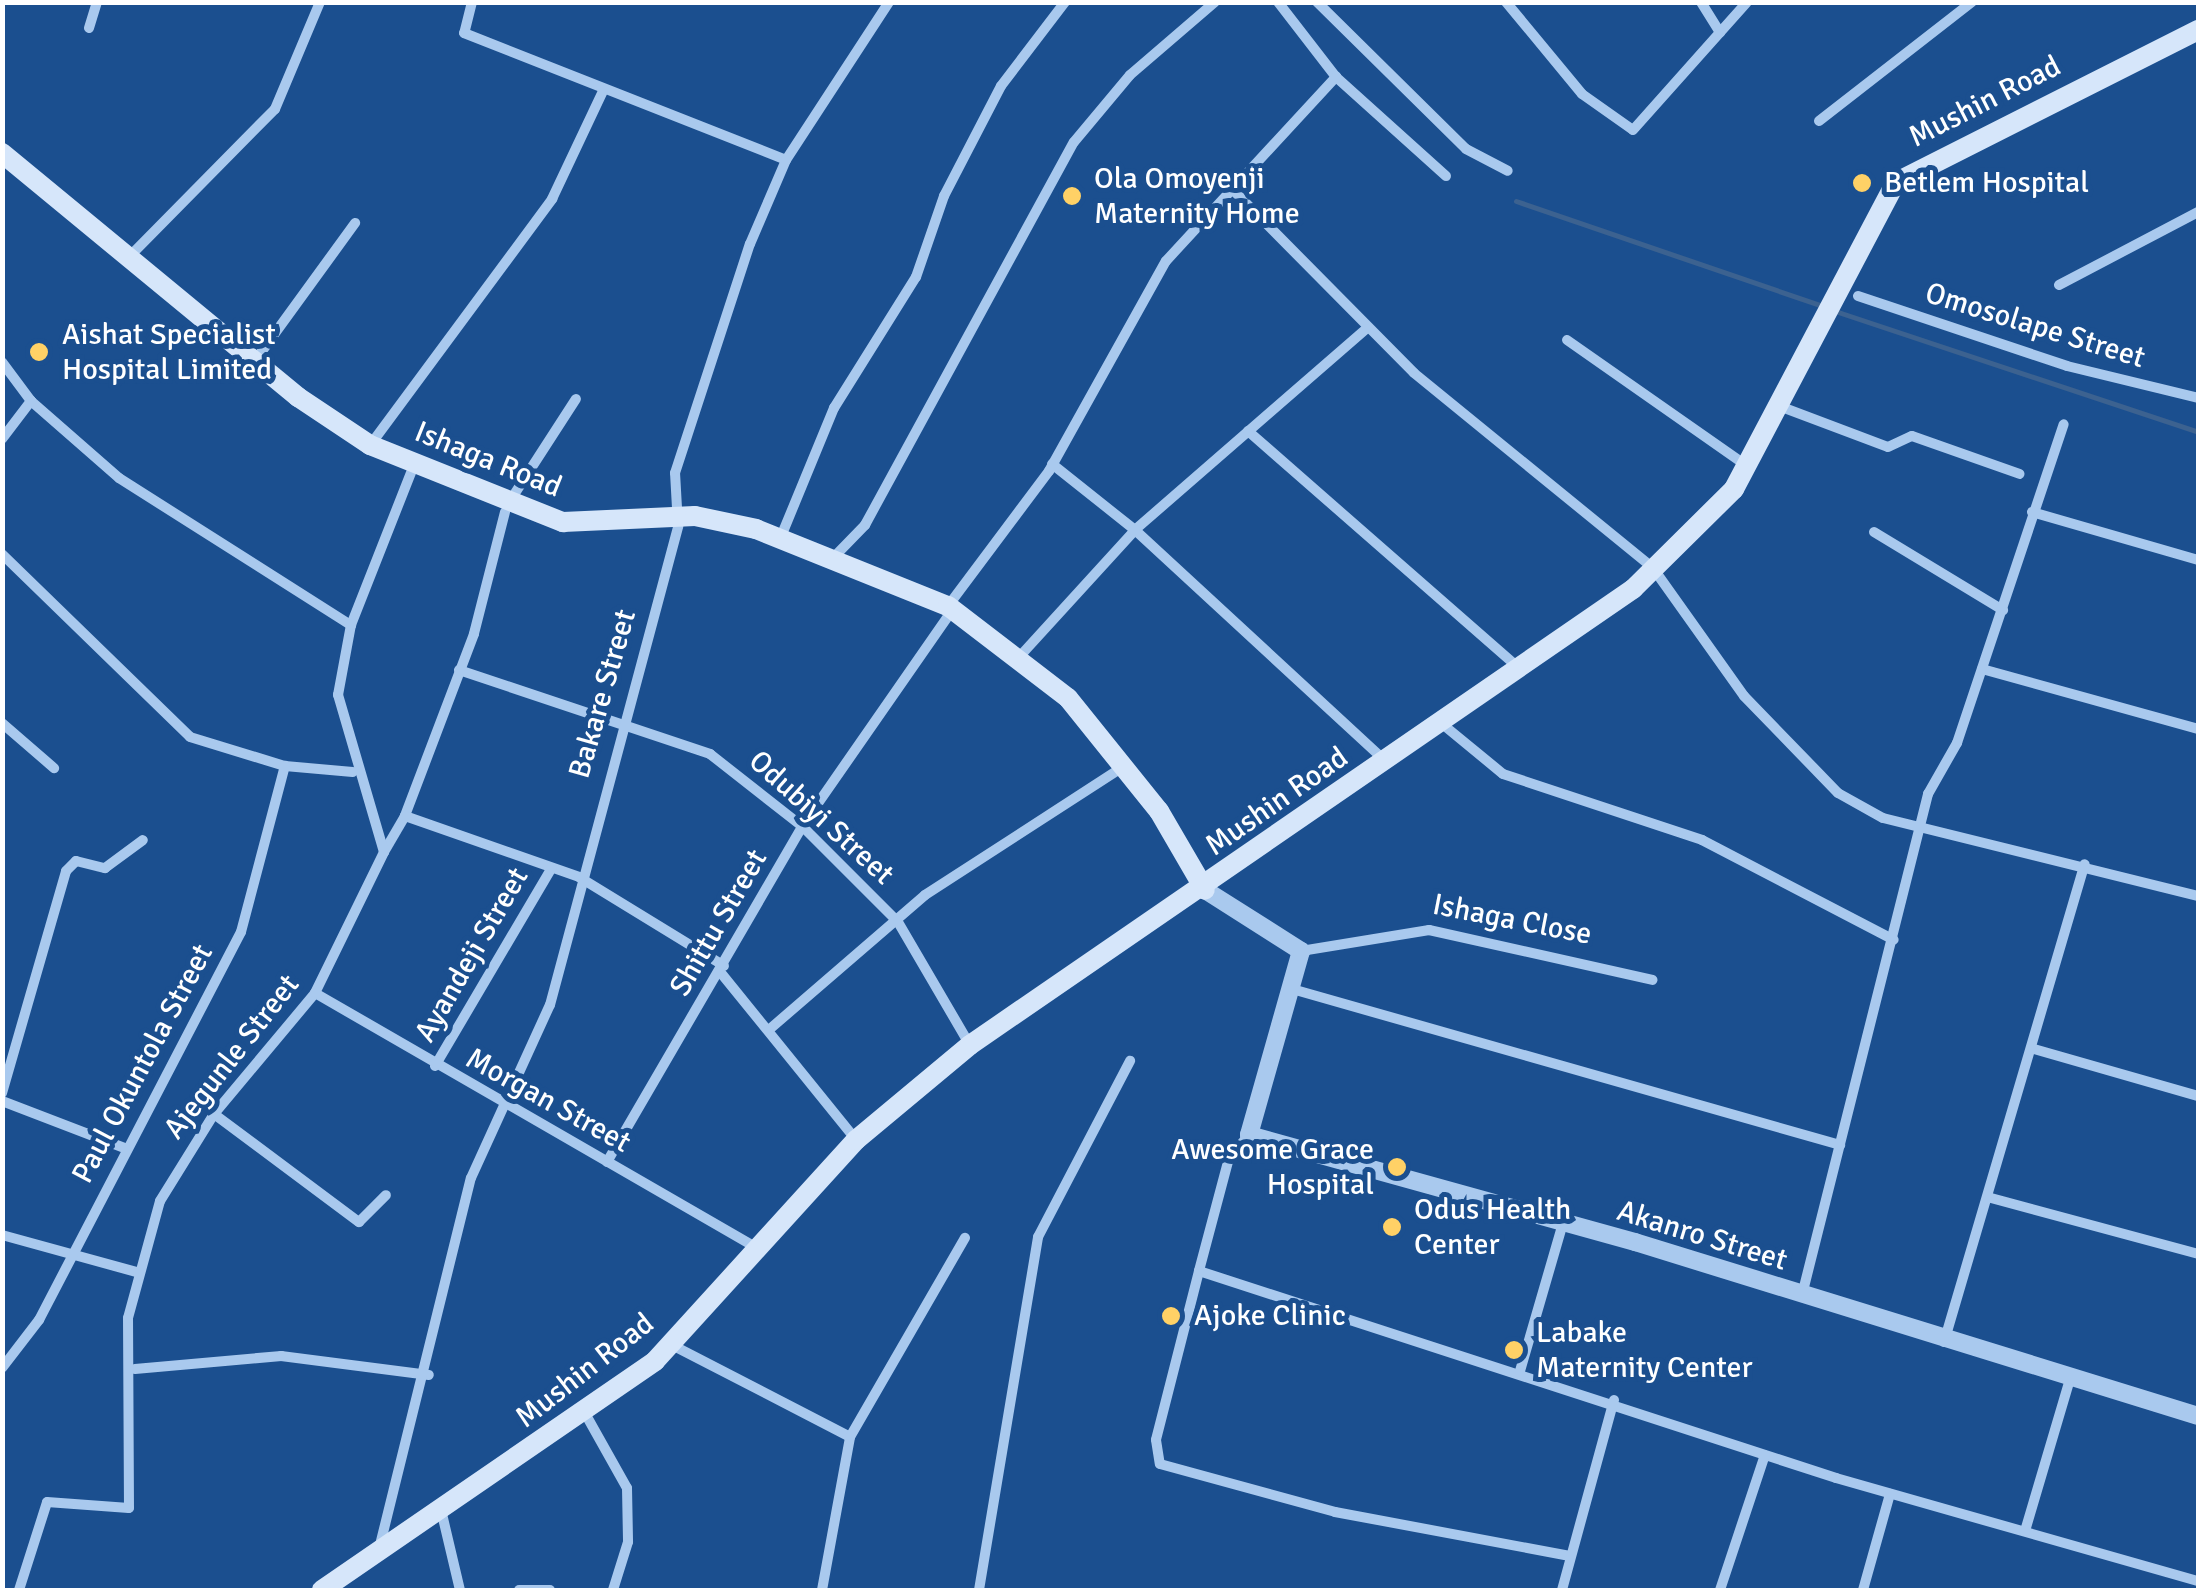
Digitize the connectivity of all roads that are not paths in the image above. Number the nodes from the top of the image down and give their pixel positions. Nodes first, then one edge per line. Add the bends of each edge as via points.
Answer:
1 (98, 2) edge
2 (320, 2) edge
3 (472, 2) edge
4 (889, 2) edge
5 (1065, 2) edge
6 (1215, 2) edge
7 (1278, 2) edge
8 (1317, 2) edge
9 (1506, 2) edge
10 (1701, 2) edge
11 (1747, 2) edge
12 (1972, 2) edge
13 (88, 28) dead end
14 (2198, 30) edge
15 (1720, 32) junction
16 (1336, 77) junction
17 (604, 89) junction
18 (1818, 121) dead end
19 (2, 153) edge
20 (786, 160) junction
21 (2, 165) edge
22 (1508, 171) dead end
23 (1446, 176) dead end
24 (1231, 188) junction
25 (2198, 212) edge
26 (355, 223) dead end
27 (129, 257) junction
28 (2059, 285) dead end
29 (1848, 294) junction
30 (1366, 329) junction
31 (1567, 340) dead end
32 (257, 358) junction
33 (2, 362) edge
34 (2198, 398) edge
35 (576, 399) dead end
36 (31, 401) junction
37 (1778, 405) junction
38 (2064, 424) dead end
39 (1248, 430) junction
40 (2, 439) edge
41 (370, 445) junction
42 (1052, 464) junction
43 (1748, 466) junction
44 (412, 470) junction
45 (2020, 474) dead end
46 (506, 508) junction
47 (2032, 512) junction
48 (676, 522) junction
49 (1135, 530) junction
50 (1874, 532) dead end
51 (780, 539) junction
52 (2, 554) edge
53 (834, 557) junction
54 (2198, 560) edge
55 (1653, 568) junction
56 (2002, 610) junction
57 (948, 611) junction
58 (351, 625) junction
59 (1020, 654) junction
60 (1982, 669) junction
61 (459, 670) junction
62 (1522, 670) junction
63 (2, 723) edge
64 (1440, 723) junction
65 (618, 725) junction
66 (2198, 729) edge
67 (1384, 760) junction
68 (286, 766) junction
69 (54, 768) dead end
70 (1118, 770) junction
71 (353, 772) junction
72 (405, 816) junction
73 (803, 827) junction
74 (1923, 828) junction
75 (143, 840) dead end
76 (384, 852) junction
77 (2085, 864) junction
78 (551, 869) junction
79 (579, 877) junction
80 (1197, 883) junction
81 (2198, 896) edge
82 (898, 922) junction
83 (1894, 940) junction
84 (1301, 951) junction
85 (722, 970) junction
86 (1652, 980) dead end
87 (1292, 989) junction
88 (316, 993) junction
89 (771, 1028) junction
90 (970, 1045) junction
91 (2034, 1049) junction
92 (1130, 1061) dead end
93 (435, 1066) junction
94 (2, 1094) edge
95 (2198, 1096) edge
96 (2, 1101) edge
97 (506, 1107) junction
98 (214, 1114) junction
99 (1248, 1135) junction
100 (856, 1140) junction
101 (1840, 1145) junction
102 (127, 1149) junction
103 (607, 1162) junction
104 (386, 1195) dead end
105 (1991, 1198) junction
106 (1564, 1223) junction
107 (2, 1235) edge
108 (965, 1238) dead end
109 (758, 1249) junction
110 (2198, 1254) edge
111 (70, 1259) junction
112 (1198, 1270) junction
113 (136, 1272) junction
114 (1801, 1296) junction
115 (672, 1344) junction
116 (1944, 1344) junction
117 (2, 1368) edge
118 (134, 1370) junction
119 (1520, 1371) junction
120 (429, 1375) junction
121 (2069, 1382) junction
122 (1614, 1400) junction
123 (586, 1415) junction
124 (2198, 1416) edge
125 (850, 1437) junction
126 (1765, 1455) junction
127 (1890, 1494) junction
128 (442, 1514) junction
129 (2025, 1531) junction
130 (377, 1554) junction
131 (1570, 1556) junction
132 (2198, 1581) edge
133 (18, 1590) edge
134 (322, 1590) edge
135 (460, 1590) edge
136 (518, 1590) edge
137 (550, 1590) edge
138 (613, 1590) edge
139 (822, 1590) edge
140 (978, 1590) edge
141 (1562, 1590) edge
142 (1720, 1590) edge
143 (1862, 1590) edge

1 - 13 street
2 - 27 street via 275,108
3 - 17 street via 464,33
4 - 20 street, Bakare Street
5 - 51 street via 1001,86 944,196 916,277 834,408
6 - 53 street via 1084,128 1033,204 865,525
7 - 16 street
8 - 22 street via 1466,149
9 - 15 street via 1582,94 1634,130
10 - 15 street
11 - 15 street
12 - 18 street
14 - 29 main road, Mushin Road via 1895,184
16 - 23 street
16 - 24 street, Shittu Street
17 - 20 street
17 - 41 street via 552,199
19 - 27 main road, Ishaga Road
20 - 48 street, Bakare Street via 675,473
21 - 44 main road, Ishaga Road via 312,416
24 - 30 street
24 - 42 street, Shittu Street via 1166,261
25 - 28 street
26 - 32 street
27 - 32 main road, Ishaga Road
29 - 34 street, Omosolape Street via 2068,366
29 - 37 main road, Mushin Road via 1817,330
30 - 39 street
30 - 55 street
31 - 43 street
32 - 41 main road, Ishaga Road
33 - 36 street
35 - 46 street, Ajegunle Street
36 - 40 street
36 - 58 street via 118,478
37 - 43 main road, Mushin Road
37 - 45 street via 1888,447 1912,436
38 - 47 street
39 - 49 street
39 - 62 street
41 - 46 main road, Ishaga Road
42 - 49 street
42 - 57 street, Shittu Street
43 - 55 main road, Mushin Road
44 - 46 main road, Ishaga Road
44 - 58 street
46 - 48 main road, Ishaga Road via 599,535
46 - 61 street, Ajegunle Street
47 - 54 street
47 - 56 street
48 - 51 main road, Ishaga Road via 714,518
48 - 57 main road, Ishaga Road via 722,526 849,567
48 - 65 street, Bakare Street
49 - 59 street
49 - 67 street
50 - 56 street
51 - 53 main road, Ishaga Road
52 - 68 street via 190,737
53 - 57 main road, Ishaga Road
55 - 62 main road, Mushin Road
55 - 74 street via 1744,696 1838,793
56 - 60 street
57 - 59 main road, Ishaga Road
57 - 70 main road, Ishaga Road via 1033,673
57 - 73 street, Shittu Street
58 - 71 street via 338,695
59 - 80 main road, Ishaga Road via 1160,811
60 - 66 street
60 - 74 street via 1928,794
61 - 65 street, Odubiyi Street
61 - 72 street, Ajegunle Street
62 - 64 main road, Mushin Road
63 - 69 street
64 - 67 main road, Mushin Road
64 - 83 street via 1504,774 1702,840
65 - 73 street, Odubiyi Street via 710,754
65 - 79 street, Bakare Street
67 - 80 main road, Mushin Road
68 - 71 street
68 - 102 street, Paul Okuntola Street via 241,932
70 - 80 main road, Ishaga Road
70 - 82 street via 973,860
71 - 76 street
72 - 76 street, Ajegunle Street
72 - 78 street
73 - 82 street, Odubiyi Street
73 - 85 street, Shittu Street
74 - 77 street
74 - 83 street
75 - 94 street via 105,868 76,861 66,871
76 - 88 street, Ajegunle Street
77 - 81 street
77 - 91 street
78 - 79 street
78 - 93 street, Ayandeji Street
79 - 85 street
79 - 97 street, Bakare Street via 550,1005
80 - 84 street
80 - 90 main road, Mushin Road
82 - 89 street
82 - 90 street, Odubiyi Street
83 - 101 street
84 - 86 street, Ishaga Close via 1429,930
84 - 87 street
85 - 89 street
85 - 103 street, Shittu Street
87 - 99 street
87 - 101 street
88 - 93 street, Morgan Street
88 - 98 street, Ajegunle Street
89 - 100 street
90 - 100 main road, Mushin Road
91 - 95 street
91 - 105 street
92 - 140 street via 1038,1237
93 - 97 street, Morgan Street
96 - 102 street
97 - 103 street, Morgan Street
97 - 120 street, Bakare Street via 471,1178
98 - 104 street via 359,1222
98 - 113 street, Ajegunle Street via 160,1201
99 - 106 street, Akanro Street
99 - 112 street via 1230,1158
100 - 109 main road, Mushin Road
101 - 114 street
102 - 111 street, Paul Okuntola Street
103 - 109 street, Morgan Street
105 - 110 street
105 - 116 street
106 - 114 street, Akanro Street
106 - 119 street
107 - 111 street
108 - 125 street
109 - 115 main road, Mushin Road
111 - 113 street
111 - 117 street, Paul Okuntola Street
112 - 119 street via 1316,1316
112 - 131 street via 1156,1440 1160,1464 1335,1512
113 - 118 street, Ajegunle Street via 128,1318
114 - 116 street, Akanro Street
115 - 123 main road, Mushin Road
115 - 125 street
116 - 121 street, Akanro Street
118 - 120 street via 280,1356
118 - 133 street, Ajegunle Street via 129,1508 48,1502
119 - 122 street
120 - 130 street, Bakare Street
121 - 124 street, Akanro Street
121 - 129 street
122 - 126 street
122 - 131 street
123 - 128 main road, Mushin Road
123 - 138 street via 627,1488 628,1542
125 - 139 street
126 - 127 street
126 - 142 street
127 - 129 street
127 - 143 street
128 - 130 main road, Mushin Road
128 - 135 street
129 - 132 street
130 - 134 main road, Mushin Road
131 - 141 street
136 - 137 street

